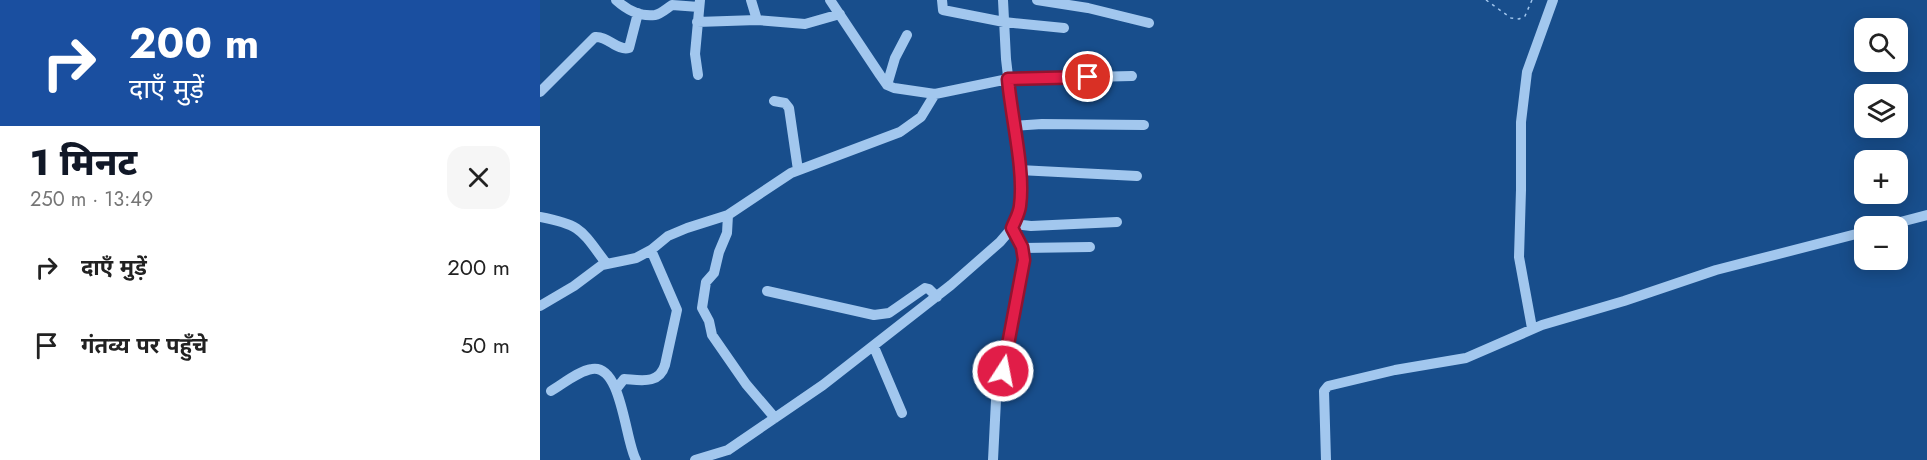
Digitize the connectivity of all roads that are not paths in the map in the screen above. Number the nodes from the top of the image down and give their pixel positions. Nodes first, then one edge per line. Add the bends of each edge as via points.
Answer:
1 (616, 0) edge
2 (751, 0) edge
3 (830, 0) edge
4 (942, 0) edge
5 (1003, 0) edge
6 (1037, 0) edge
7 (1552, 0) edge
8 (699, 4) edge
9 (638, 13) junction
10 (840, 14) junction
11 (757, 20) junction
12 (698, 22) junction
13 (1004, 22) junction
14 (1149, 23) dead end
15 (1064, 28) dead end
16 (907, 35) dead end
17 (698, 75) dead end
18 (1132, 76) dead end
19 (1008, 79) junction
20 (887, 85) junction
21 (540, 92) edge
22 (935, 94) junction
23 (774, 101) dead end
24 (1144, 125) dead end
25 (1013, 126) junction
26 (798, 170) junction
27 (1019, 170) junction
28 (1137, 176) dead end
29 (728, 215) junction
30 (1927, 215) edge
31 (540, 217) edge
32 (1908, 220) edge
33 (1117, 222) dead end
34 (1013, 226) junction
35 (1854, 235) edge
36 (1090, 247) dead end
37 (1023, 248) junction
38 (651, 250) junction
39 (606, 263) junction
40 (767, 291) dead end
41 (937, 297) junction
42 (540, 306) edge
43 (1532, 328) junction
44 (874, 347) junction
45 (616, 388) junction
46 (551, 391) dead end
47 (902, 413) dead end
48 (775, 418) junction
49 (636, 460) edge
50 (695, 460) edge
51 (993, 460) edge
52 (1326, 460) edge

1 - 9 street
2 - 11 street
3 - 10 street
4 - 13 street via 943,10
5 - 13 street
6 - 14 street
7 - 43 street via 1527,72 1521,122 1519,257
8 - 9 street via 674,4 657,15
8 - 12 street
9 - 21 street via 629,48 595,37
10 - 11 street via 805,24
10 - 20 street
11 - 12 street
12 - 17 street
13 - 15 street
13 - 19 street
16 - 20 street
18 - 19 street
19 - 22 street
19 - 25 street
20 - 22 street
22 - 26 street via 921,117 900,132
23 - 26 street via 789,108
24 - 25 street
25 - 27 street
26 - 29 street
27 - 28 street
27 - 34 street via 1020,207
29 - 38 street via 668,236
29 - 48 street via 727,233 714,273 706,282 702,308 712,335
30 - 32 street
31 - 39 street via 577,227
33 - 34 street
34 - 37 street
34 - 41 street
35 - 43 street via 1716,270
36 - 37 street
37 - 51 street via 1024,260 996,400
38 - 39 street via 631,259
38 - 45 street via 677,310 663,373 641,381 624,379
39 - 42 street
40 - 41 street via 874,315 889,313 925,288
41 - 44 street
43 - 52 street via 1466,358 1328,386 1324,391
44 - 47 street
44 - 48 street
45 - 46 street via 601,370 594,369
45 - 49 street
48 - 50 street via 729,450

